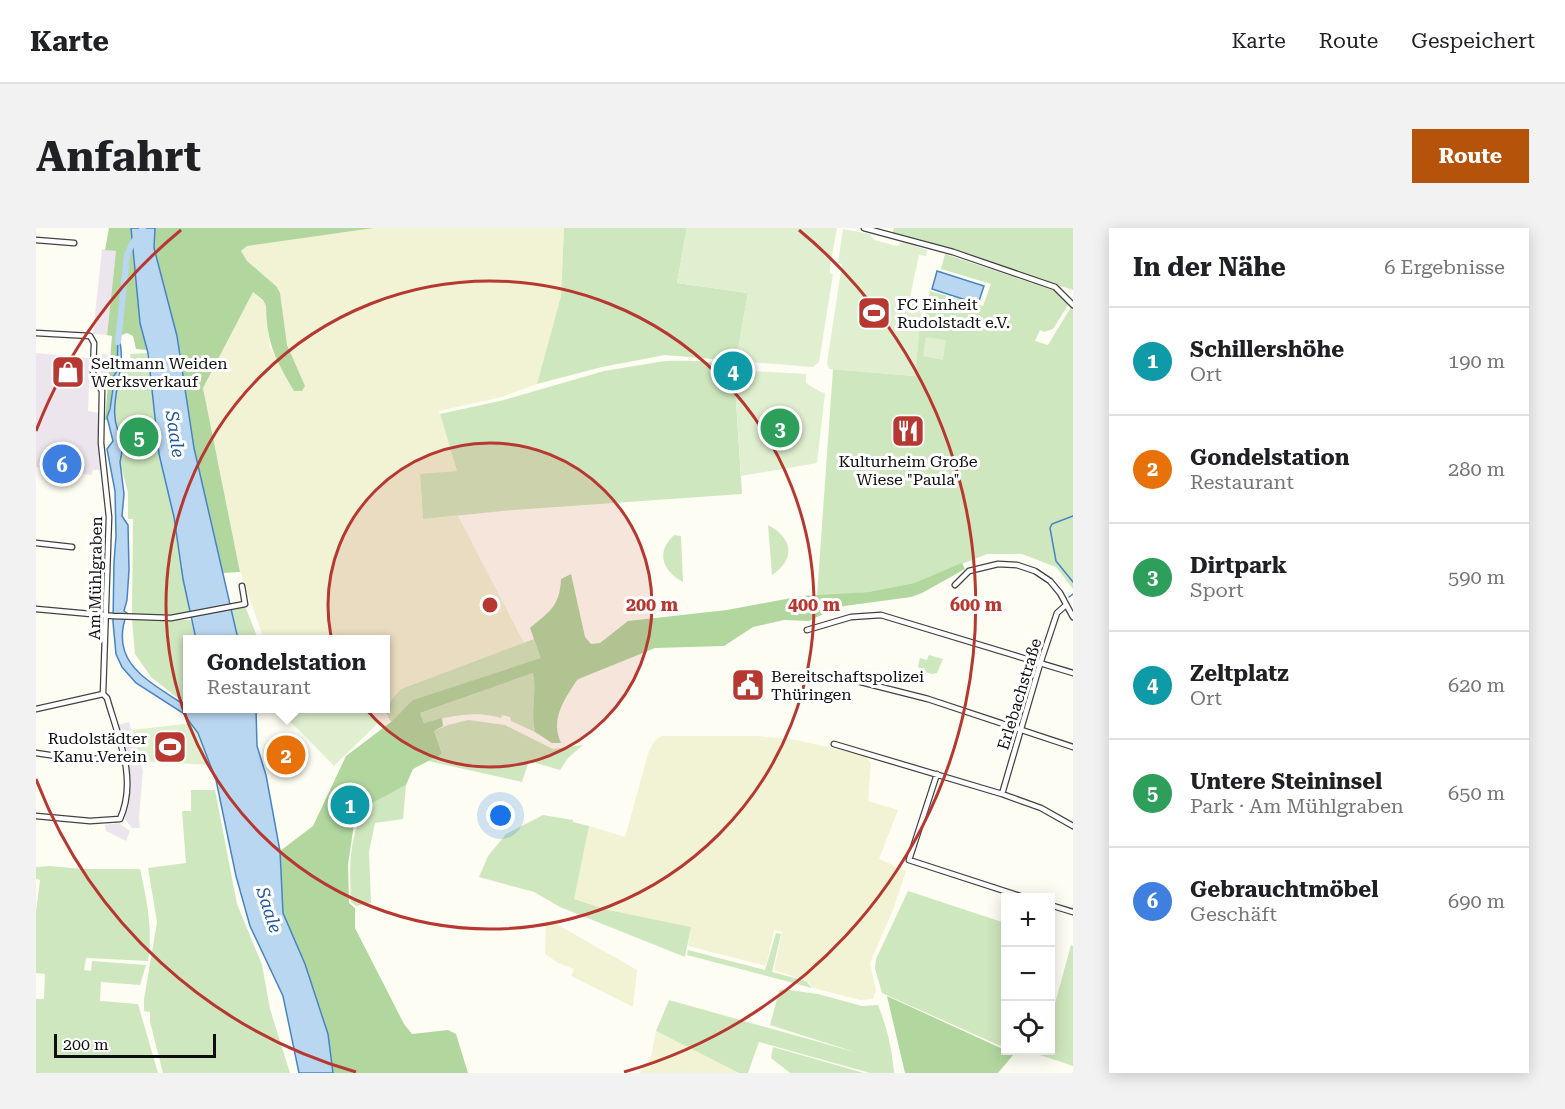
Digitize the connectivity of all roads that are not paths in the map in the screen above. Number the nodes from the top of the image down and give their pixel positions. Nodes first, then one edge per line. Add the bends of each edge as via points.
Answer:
1 (864, 228) edge
2 (36, 240) edge
3 (74, 243) dead end
4 (1073, 305) edge
5 (36, 333) edge
6 (36, 543) edge
7 (72, 547) dead end
8 (955, 585) dead end
9 (242, 586) dead end
10 (1066, 605) junction
11 (36, 609) edge
12 (110, 616) junction
13 (1073, 617) edge
14 (807, 630) dead end
15 (1040, 664) junction
16 (1073, 673) edge
17 (849, 679) dead end
18 (103, 694) junction
19 (36, 709) edge
20 (1020, 730) junction
21 (834, 744) dead end
22 (1073, 747) edge
23 (36, 753) edge
24 (124, 758) junction
25 (938, 774) junction
26 (1002, 794) junction
27 (36, 816) edge
28 (1073, 826) edge
29 (1013, 893) edge
30 (1055, 907) edge
31 (1073, 912) edge

1 - 4 street via 953,252 1055,287
2 - 3 street
5 - 12 street, Am Mühlgraben via 90,336 94,343 93,376 102,391
6 - 7 street
8 - 10 street via 969,571 998,564 1017,565 1048,579
9 - 12 street via 243,605 171,618
10 - 13 street
10 - 15 street, Erlebachstraße via 1057,613
11 - 12 street
12 - 18 street, Am Mühlgraben
14 - 15 street via 851,617 881,615
15 - 16 street
15 - 20 street, Erlebachstraße
17 - 20 street via 928,699
18 - 19 street
18 - 24 street, Am Mühlgraben
20 - 22 street
20 - 26 street, Erlebachstraße
21 - 25 street
23 - 24 street via 76,759
24 - 27 street, Am Mühlgraben via 127,794 120,819 90,821
25 - 26 street
25 - 29 street via 909,860
26 - 28 street via 1041,808
30 - 31 street

